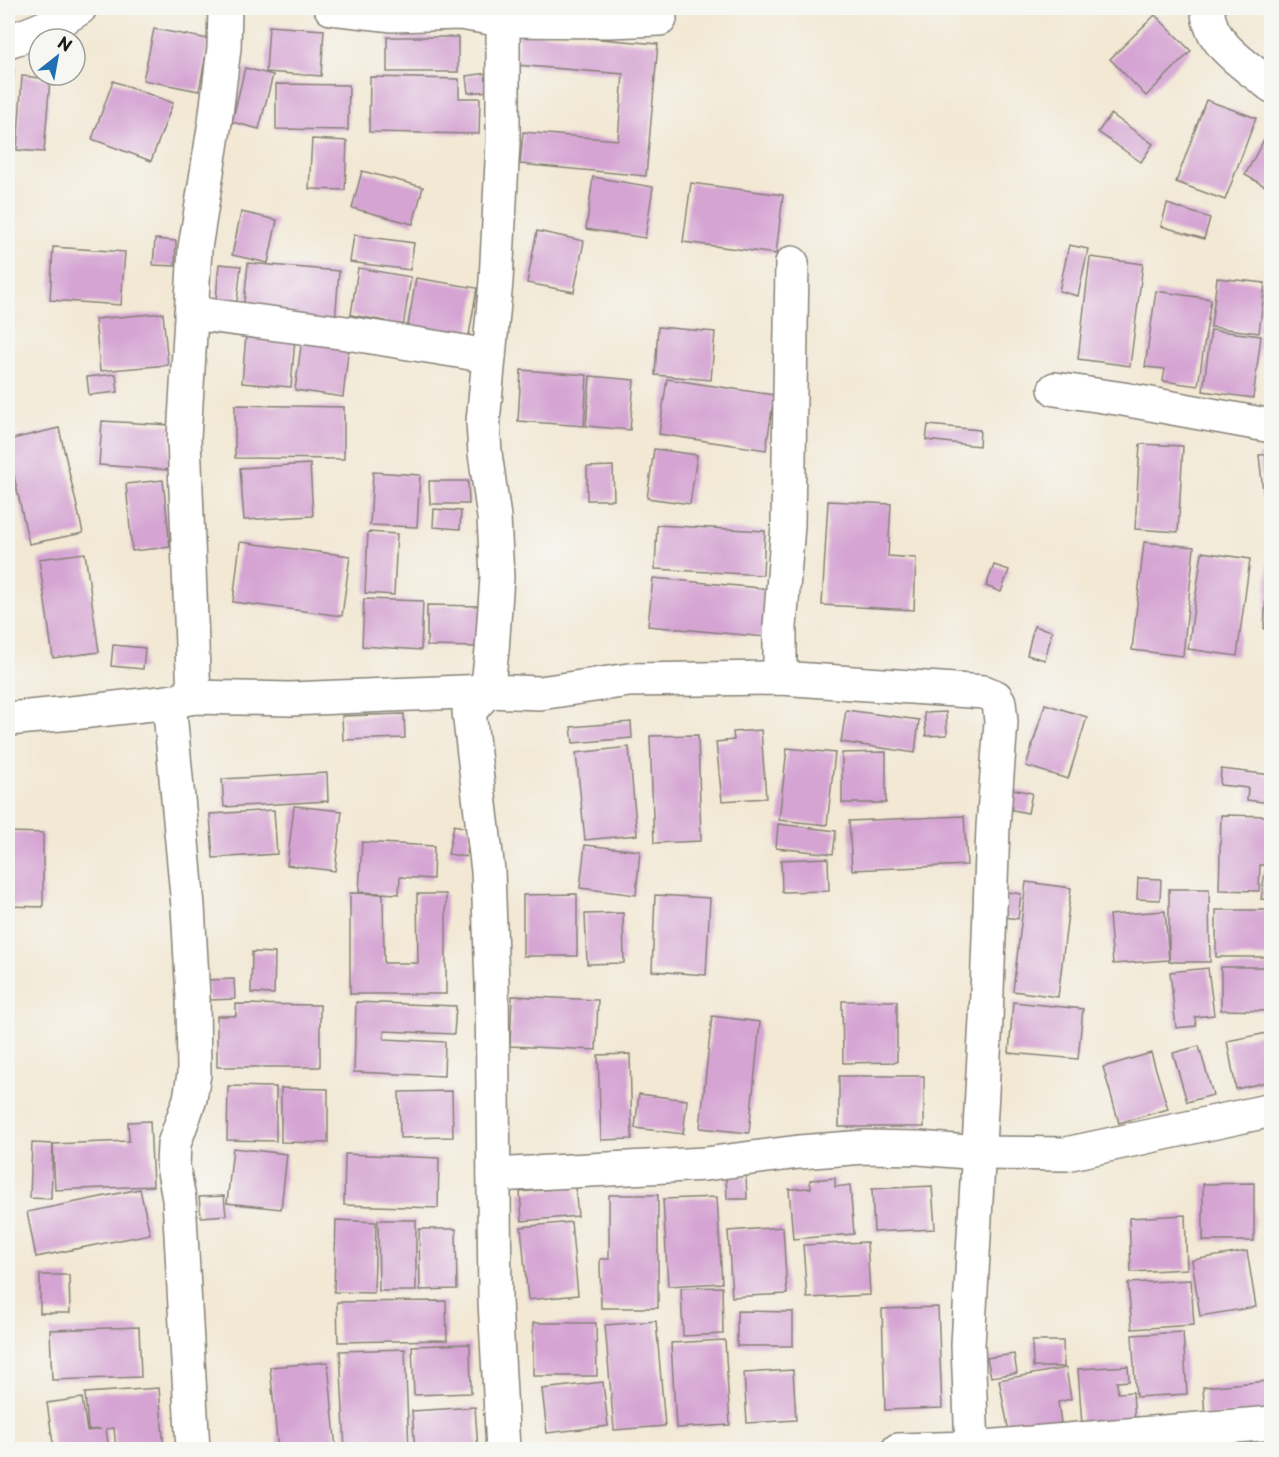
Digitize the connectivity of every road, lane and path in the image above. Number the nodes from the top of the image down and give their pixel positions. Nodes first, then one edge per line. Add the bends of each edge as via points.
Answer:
1 (80, 8) edge
2 (225, 8) edge
3 (331, 8) edge
4 (1208, 8) edge
5 (660, 19) dead end
6 (503, 20) junction
7 (8, 41) edge
8 (1272, 86) edge
9 (792, 263) dead end
10 (191, 313) junction
11 (489, 356) junction
12 (1055, 389) dead end
13 (1272, 426) edge
14 (780, 678) junction
15 (487, 691) junction
16 (181, 700) junction
17 (8, 719) edge
18 (1272, 1110) edge
19 (979, 1153) junction
20 (494, 1175) junction
21 (1272, 1423) edge
22 (972, 1448) edge
23 (194, 1449) edge
24 (503, 1449) edge
25 (898, 1449) edge

1 - 7 street via 66,18
2 - 10 street via 224,48 195,248
3 - 6 street via 393,15 460,13
4 - 8 street via 1211,27 1219,40
5 - 6 street
6 - 11 street via 503,142
9 - 14 street via 788,525
10 - 11 street
10 - 16 street via 184,438
11 - 15 street via 483,422 497,577
12 - 13 street
14 - 15 street via 629,680 540,693
14 - 19 street via 984,692 999,702
15 - 16 street
15 - 20 street via 469,712 488,872
16 - 17 street
16 - 23 street via 194,1074 190,1099 174,1144 173,1166 179,1199
18 - 19 street via 1066,1154
19 - 20 street via 865,1147 705,1164
19 - 22 street via 968,1344
20 - 24 street via 495,1301
21 - 22 street
22 - 25 street

